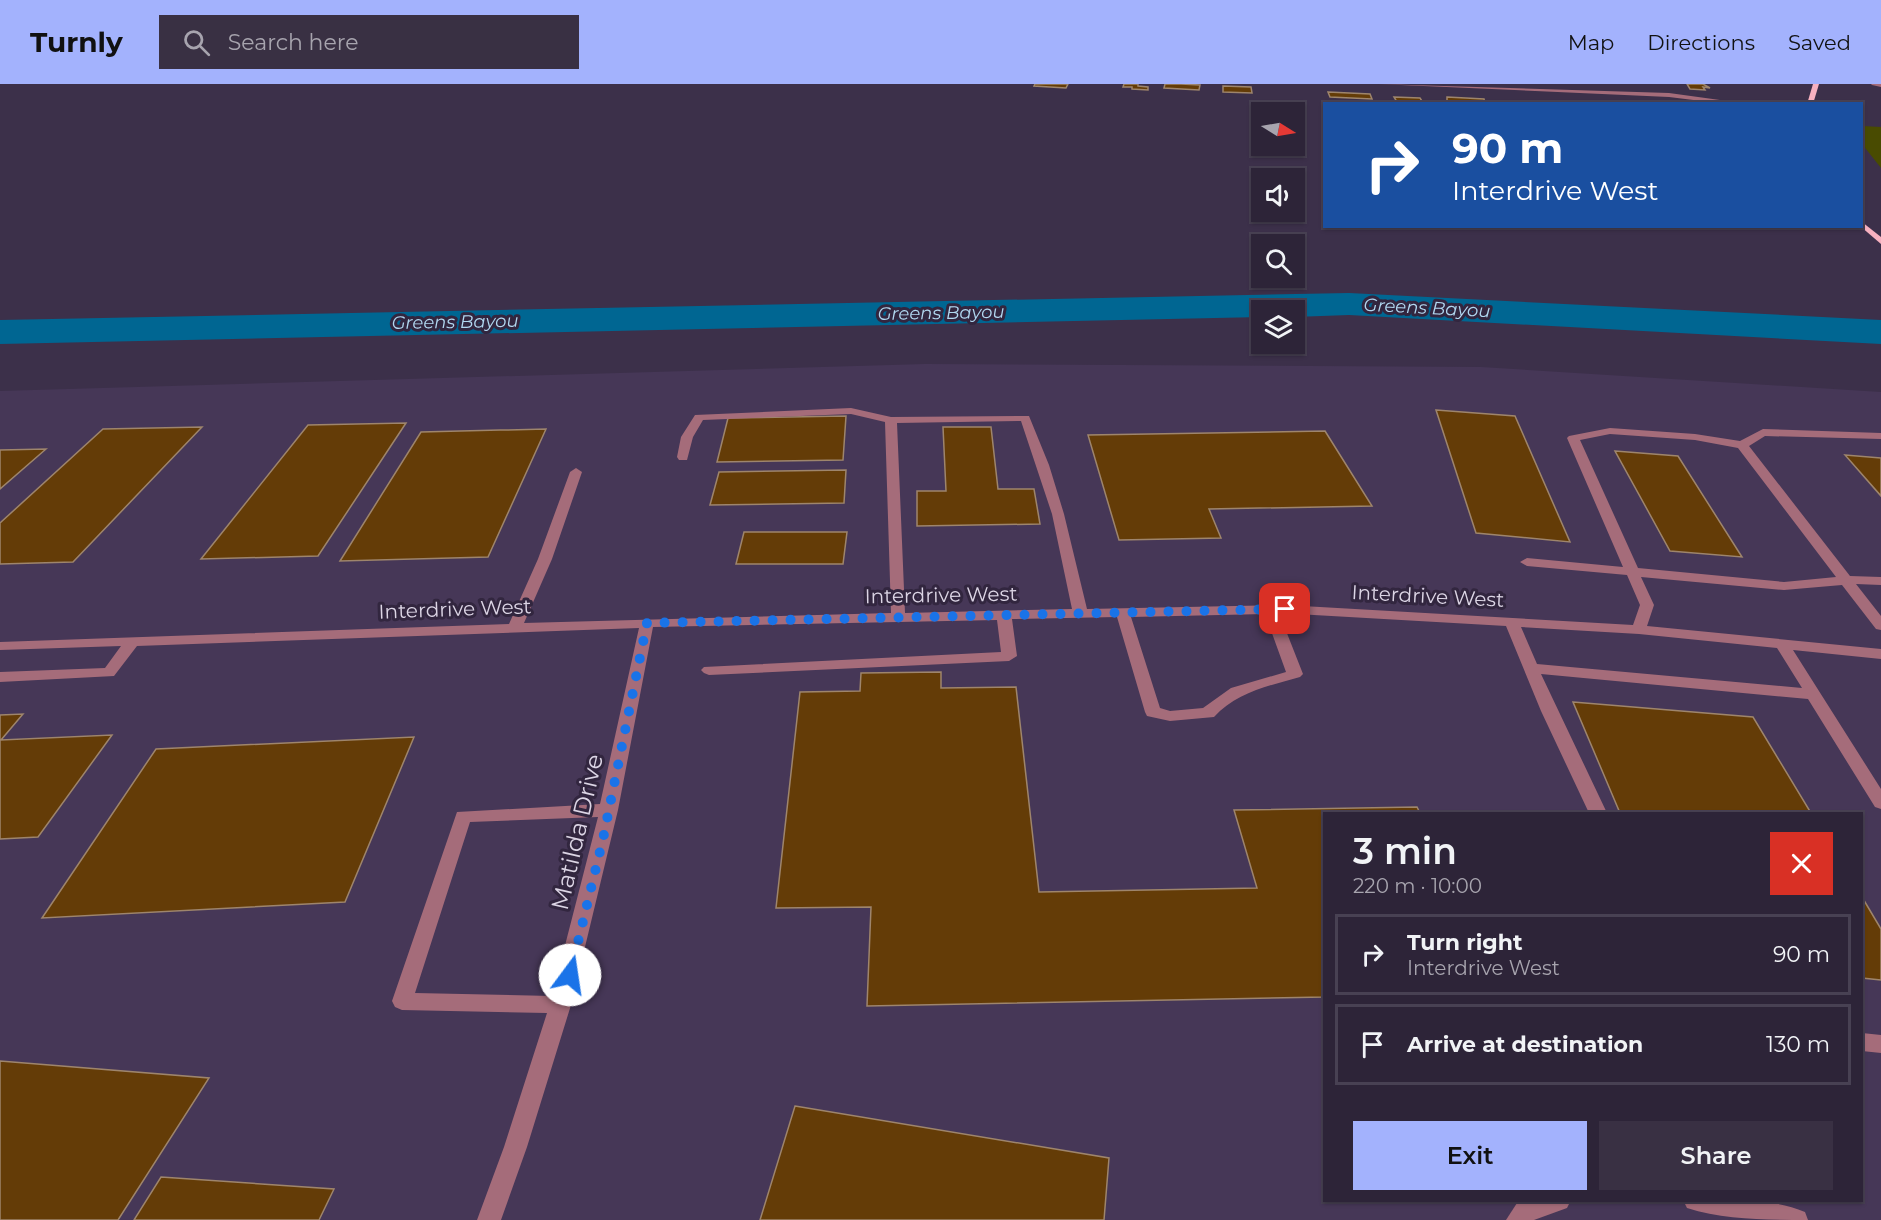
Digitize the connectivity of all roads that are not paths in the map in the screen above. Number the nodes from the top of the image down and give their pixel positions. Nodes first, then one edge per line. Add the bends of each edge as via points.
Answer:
1 (1381, 84) edge
2 (1816, 84) edge
3 (1874, 84) edge
4 (1881, 85) edge
5 (1487, 86) edge
6 (1727, 102) edge
7 (1811, 102) edge
8 (1863, 225) edge
9 (1881, 243) edge
10 (891, 420) junction
11 (1881, 436) edge
12 (1742, 445) junction
13 (683, 457) dead end
14 (576, 472) dead end
15 (1527, 562) dead end
16 (1632, 572) junction
17 (1846, 580) junction
18 (1881, 581) edge
19 (1270, 609) junction
20 (1122, 611) junction
21 (1080, 612) junction
22 (1004, 614) junction
23 (898, 617) junction
24 (1511, 621) junction
25 (647, 623) junction
26 (1881, 626) edge
27 (514, 628) junction
28 (1639, 630) junction
29 (133, 641) junction
30 (1782, 644) junction
31 (0, 646) edge
32 (1881, 654) edge
33 (1531, 668) junction
34 (709, 669) dead end
35 (0, 677) edge
36 (1812, 694) junction
37 (1881, 803) edge
38 (609, 810) junction
39 (1598, 812) edge
40 (561, 1005) junction
41 (1863, 1042) edge
42 (1881, 1044) edge
43 (1552, 1202) edge
44 (1705, 1202) edge
45 (489, 1220) edge
46 (1518, 1220) edge
47 (1797, 1220) edge

1 - 5 street
2 - 7 main road
3 - 4 street
5 - 6 street
8 - 9 main road
10 - 13 street via 851,411 699,417 687,437
10 - 21 street via 1025,418 1053,496
10 - 23 street
11 - 12 street via 1763,432
12 - 16 street via 1695,436 1610,431 1573,438
12 - 17 street
14 - 27 street
15 - 16 street
16 - 17 street via 1784,586
16 - 28 street via 1647,605
17 - 18 street
17 - 26 street
19 - 20 street, Interdrive West
19 - 20 street via 1295,674 1231,693 1208,713 1170,716 1153,712
19 - 24 street, Interdrive West
20 - 21 street, Interdrive West
21 - 22 street, Interdrive West
22 - 23 street, Interdrive West
22 - 34 street via 1009,656
23 - 25 street, Interdrive West
24 - 28 street, Interdrive West
24 - 33 street
25 - 27 street, Interdrive West
25 - 38 street, Matilda Drive
27 - 29 street, Interdrive West
28 - 30 street, Interdrive West
29 - 31 street, Interdrive West
29 - 35 street via 108,673
30 - 32 street, Interdrive West
30 - 36 street
33 - 36 street
33 - 39 street
36 - 37 street
38 - 40 street, Matilda Drive
38 - 40 street via 463,816 402,1001
40 - 45 street, Matilda Drive via 518,1147
41 - 42 street
43 - 46 street via 1526,1211
44 - 47 street

